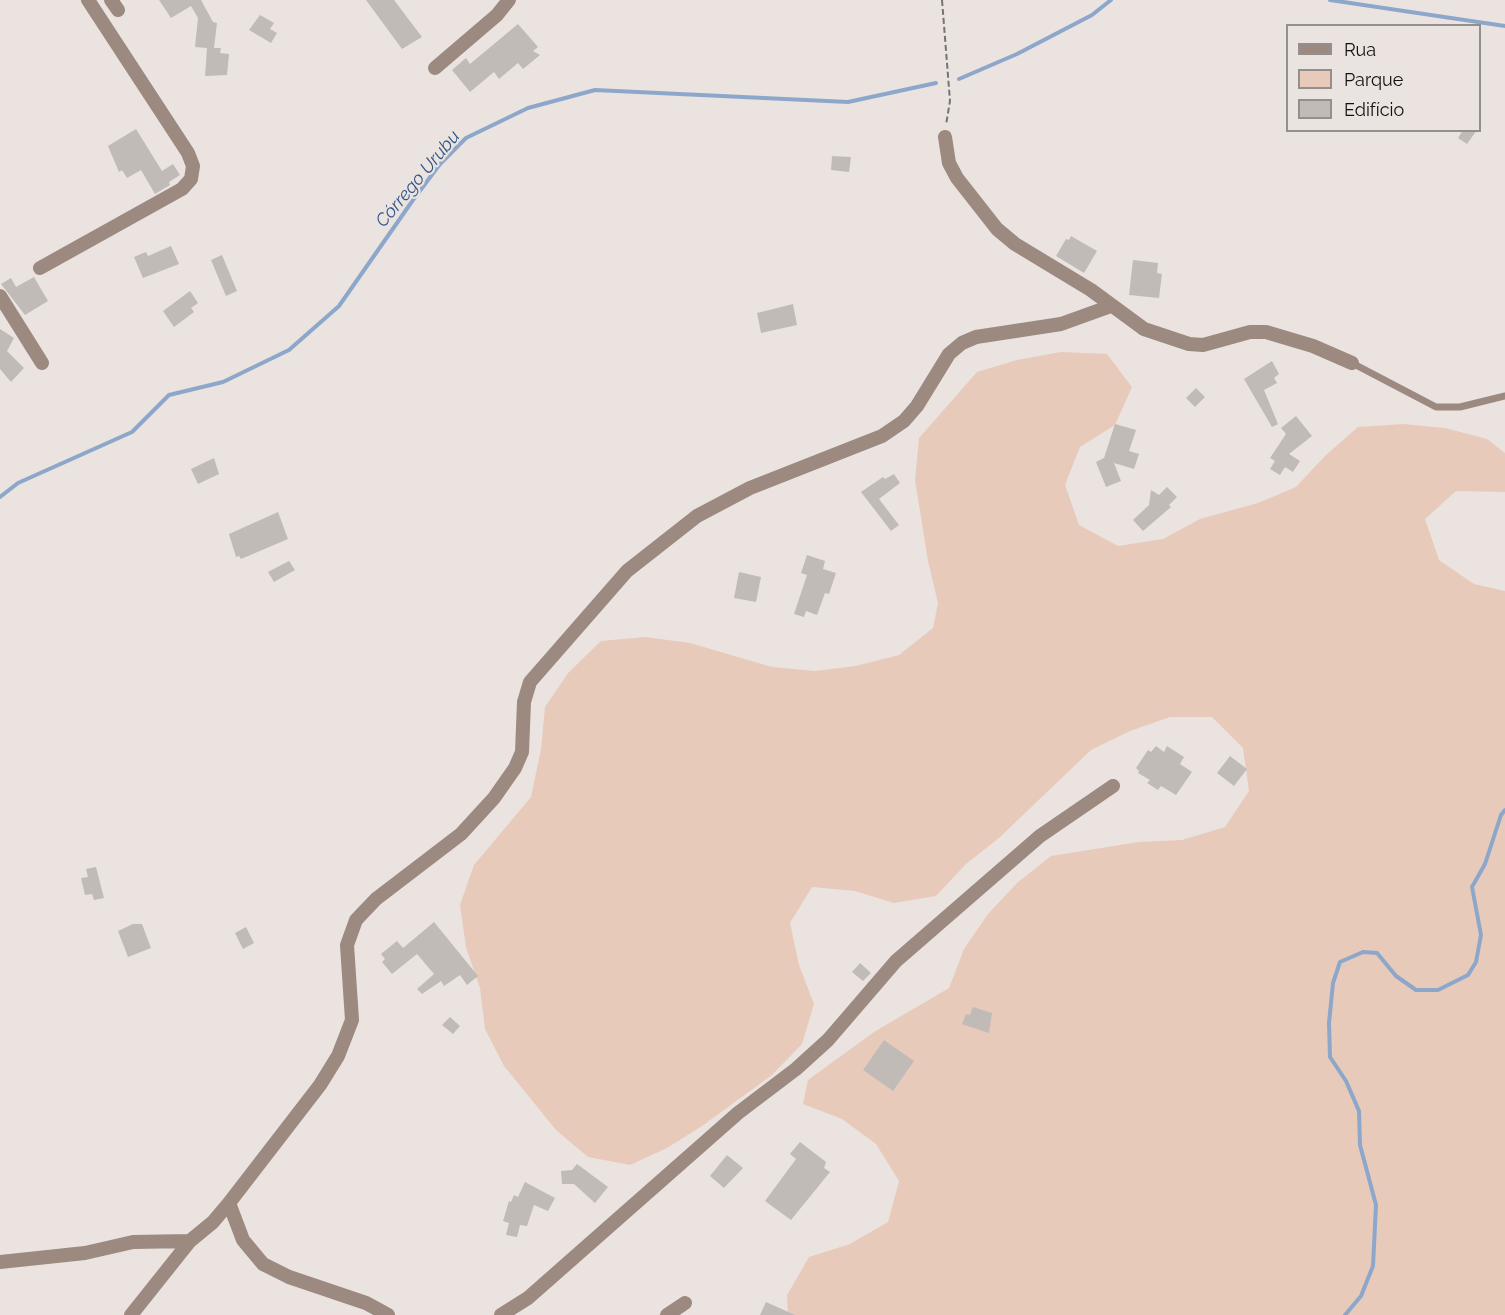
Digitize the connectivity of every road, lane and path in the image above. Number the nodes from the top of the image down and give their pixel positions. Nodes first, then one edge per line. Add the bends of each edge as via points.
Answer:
1 (88, 0) edge
2 (509, 0) edge
3 (942, 0) edge
4 (435, 68) dead end
5 (945, 137) joint
6 (40, 268) dead end
7 (0, 296) edge
8 (1111, 306) junction
9 (42, 363) dead end
10 (1352, 363) joint
11 (1505, 396) edge
12 (1113, 786) dead end
13 (229, 1203) junction
14 (190, 1241) junction
15 (0, 1262) edge
16 (686, 1303) dead end
17 (131, 1315) edge
18 (388, 1315) edge
19 (501, 1315) edge
20 (667, 1315) edge

1 - 6 street via 194,166 191,179 182,189
2 - 4 street
3 - 5 path via 950,101
5 - 8 street via 949,163 957,178 997,229
7 - 9 street
8 - 10 street via 1144,329 1190,344 1203,345 1250,332 1266,332
8 - 13 street via 1061,324 976,337 962,343 949,354 917,406 882,436 750,488 697,516 627,571 530,682 524,702 522,752 494,798 461,834 376,899 356,920 347,945 352,1020 342,1049 320,1085
10 - 11 lane via 1436,407 1461,407
12 - 19 street via 1040,836 896,961 828,1040 796,1069 738,1113 528,1298
13 - 14 street
13 - 18 street via 243,1240 263,1264
14 - 15 street via 133,1242 85,1253
14 - 17 street
16 - 20 street

